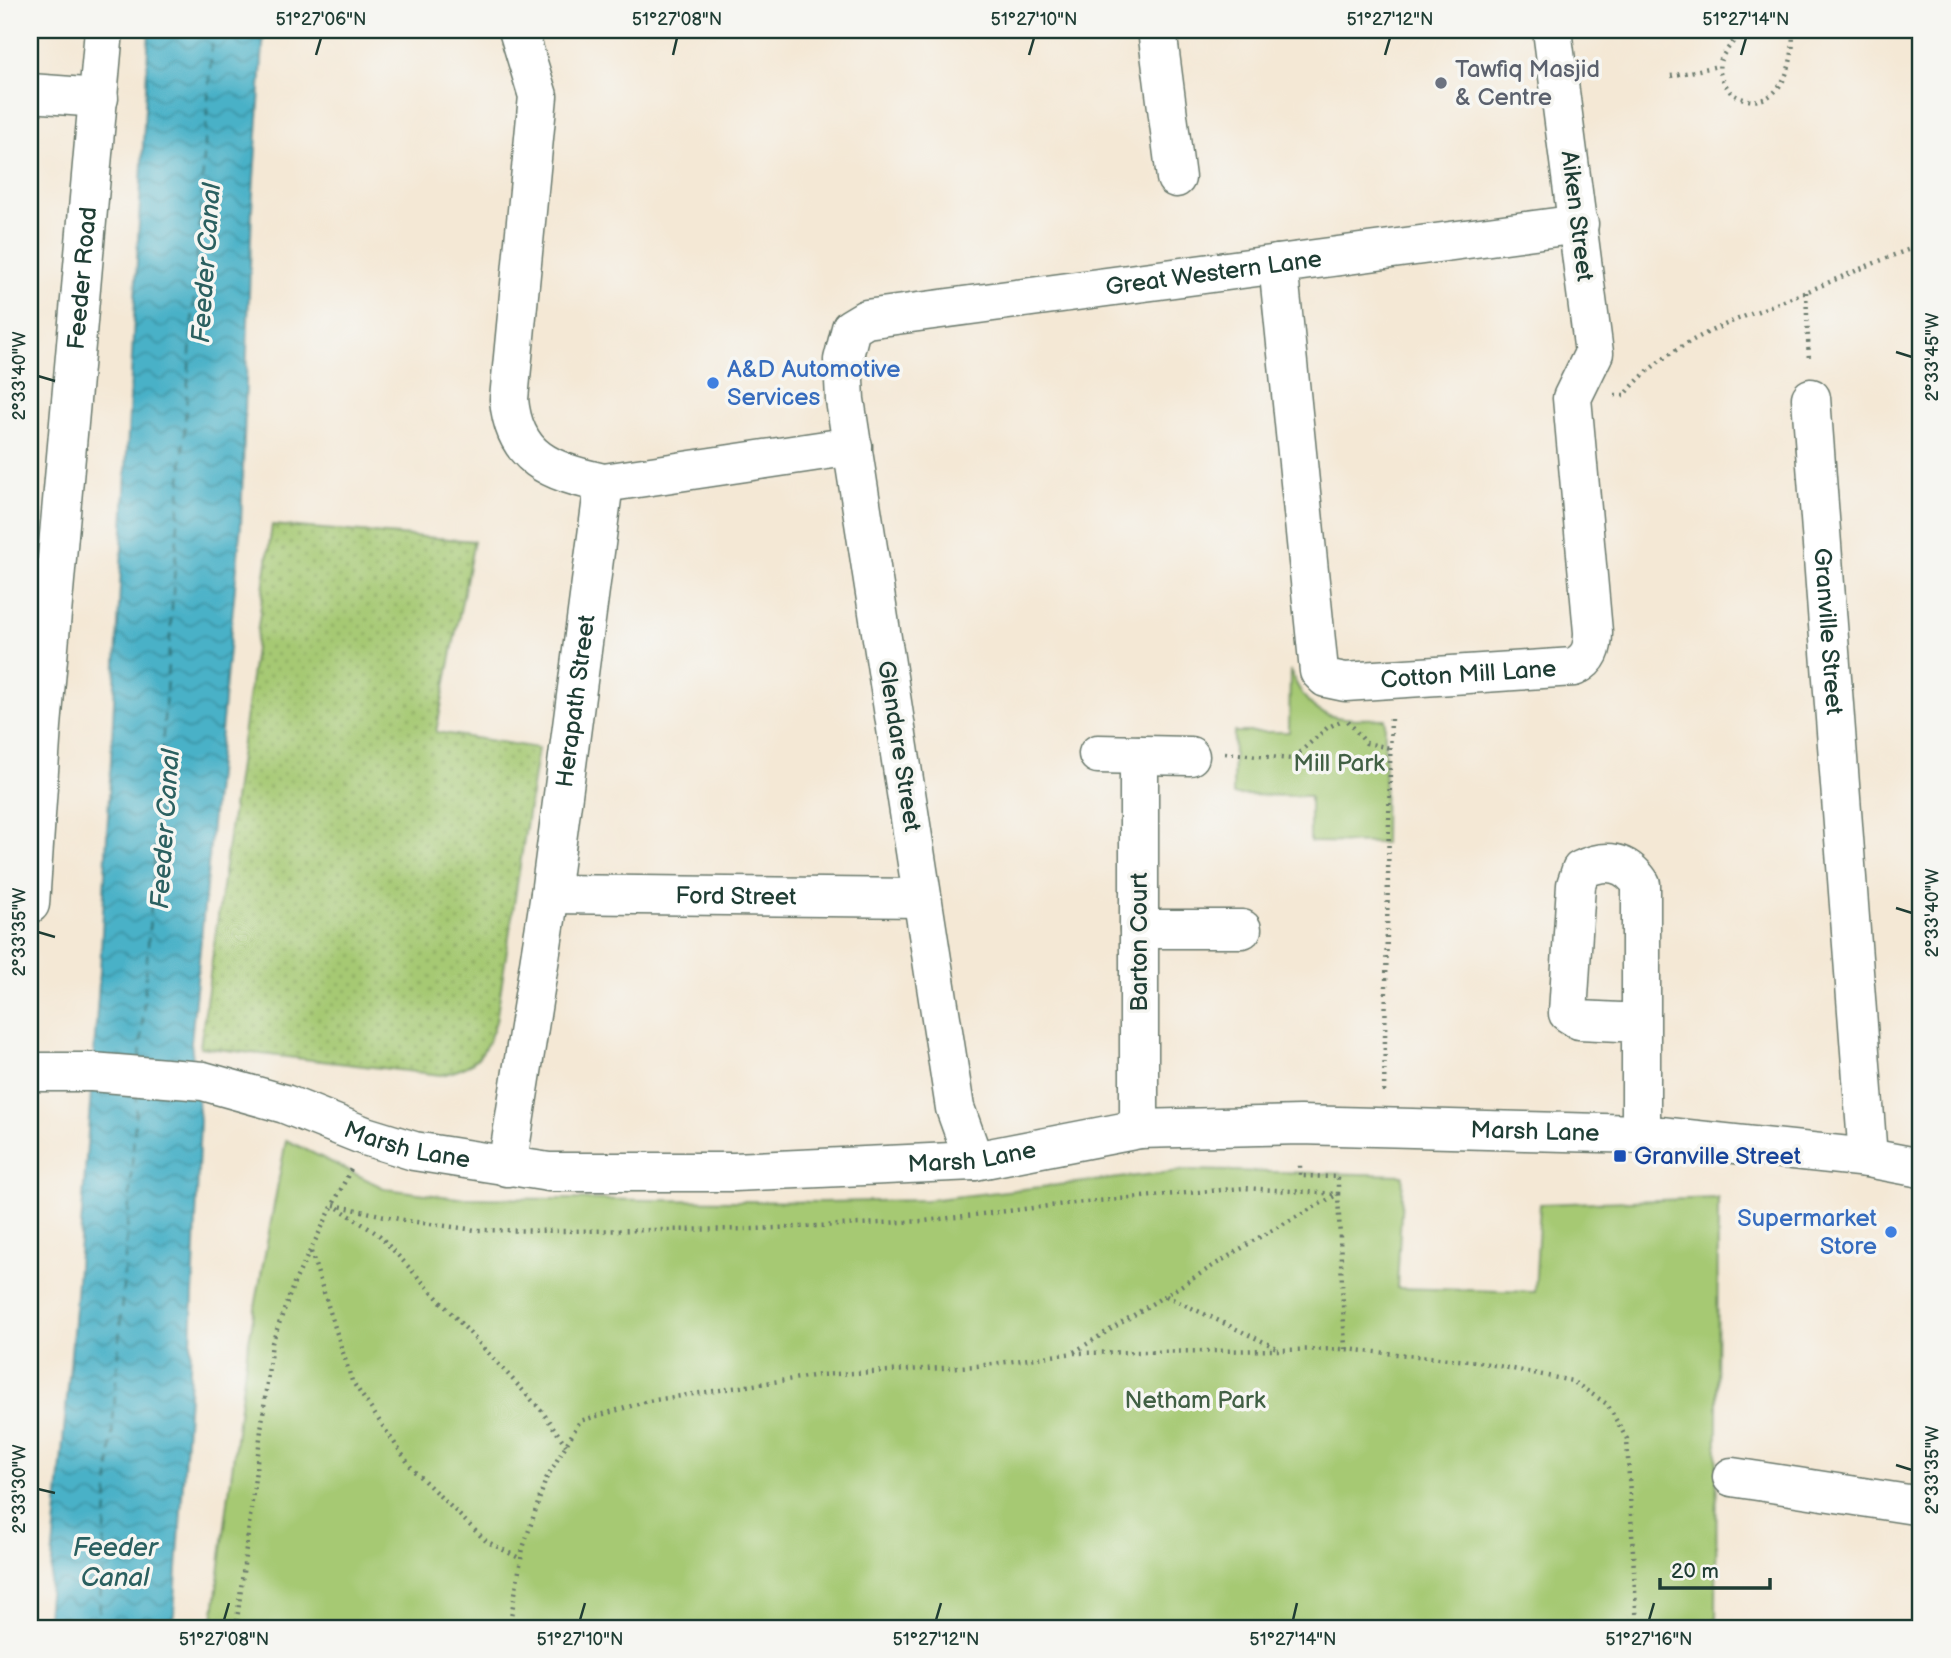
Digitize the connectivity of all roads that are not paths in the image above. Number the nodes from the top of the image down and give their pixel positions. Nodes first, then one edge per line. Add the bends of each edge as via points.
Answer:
1 (104, 30) edge
2 (518, 30) edge
3 (1157, 30) edge
4 (1552, 30) edge
5 (30, 93) edge
6 (99, 98) junction
7 (1176, 178) dead end
8 (1579, 224) junction
9 (1278, 264) junction
10 (851, 328) joint
11 (1572, 398) joint
12 (1811, 398) road end
13 (853, 446) junction
14 (604, 484) junction
15 (36, 726) edge
16 (1098, 754) dead end
17 (1139, 755) junction
18 (1190, 756) road end
19 (550, 894) junction
20 (922, 898) junction
21 (30, 904) edge
22 (1242, 927) dead end
23 (1139, 929) junction
24 (1642, 1023) dead end
25 (30, 1072) edge
26 (1139, 1129) junction
27 (1642, 1134) junction
28 (1868, 1158) junction
29 (974, 1161) junction
30 (507, 1167) junction
31 (1921, 1168) edge
32 (1732, 1477) dead end
33 (1921, 1506) edge

1 - 6 street, Feeder Road
2 - 14 street via 538,96 510,417 526,449 538,460 568,476
3 - 7 street
4 - 8 street, Aiken Street
5 - 6 street
6 - 15 street, Feeder Road
8 - 9 street, Great Western Lane
8 - 11 street, Aiken Street via 1594,353
9 - 10 street, Great Western Lane via 866,319
9 - 11 street, Cotton Mill Lane via 1315,659 1318,671 1335,682 1574,667 1590,653 1593,632
10 - 13 street, Glendare Street via 843,360
12 - 28 street, Granville Street
13 - 14 street
13 - 20 street, Glendare Street
14 - 19 street, Herapath Street
15 - 21 street, Feeder Road
16 - 17 street
17 - 18 street
17 - 23 street, Barton Court
19 - 20 street, Ford Street
19 - 30 street, Herapath Street
20 - 29 street, Glendare Street via 955,1108
22 - 23 street
23 - 26 street, Barton Court
24 - 27 street
25 - 30 street, Marsh Lane via 92,1072 203,1082 285,1104 414,1151
26 - 27 street, Marsh Lane via 1300,1125
26 - 29 street, Marsh Lane
27 - 28 street, Marsh Lane
28 - 31 street, Marsh Lane
29 - 30 street, Marsh Lane via 734,1172 549,1172
32 - 33 street

